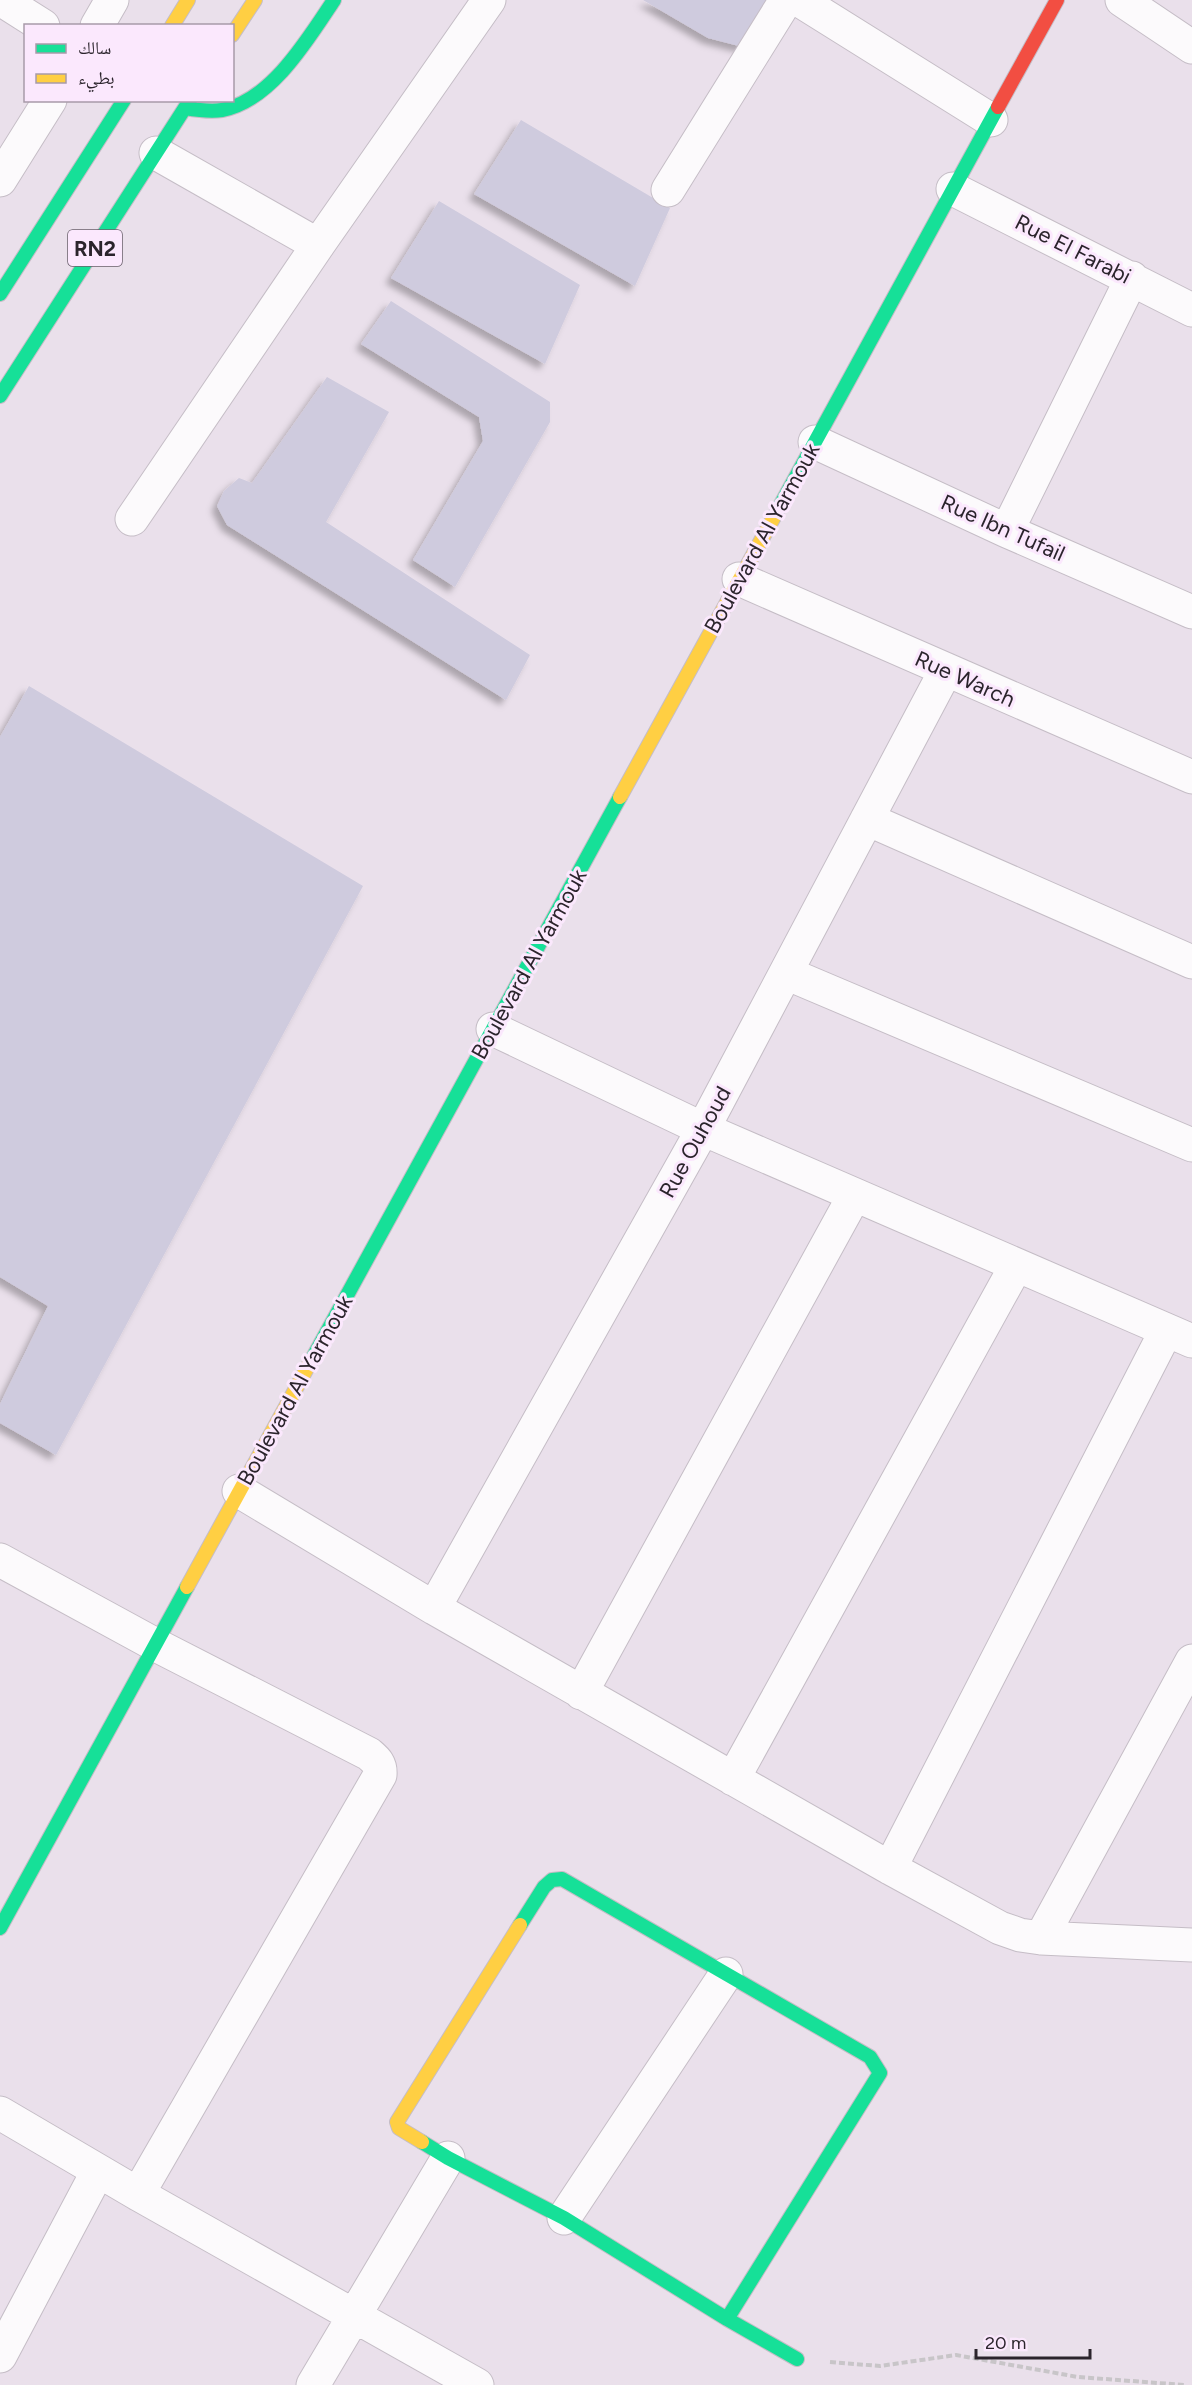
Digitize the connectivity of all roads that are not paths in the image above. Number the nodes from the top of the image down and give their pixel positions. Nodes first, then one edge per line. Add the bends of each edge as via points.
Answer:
1 (2, 0) edge
2 (112, 0) edge
3 (188, 0) edge
4 (255, 0) edge
5 (342, 0) edge
6 (489, 0) edge
7 (786, 0) edge
8 (800, 0) edge
9 (1057, 0) edge
10 (1122, 0) edge
11 (326, 12) edge
12 (40, 24) edge
13 (98, 24) edge
14 (173, 24) edge
15 (234, 31) edge
16 (1192, 47) edge
17 (49, 102) edge
18 (123, 102) edge
19 (188, 104) edge
20 (991, 120) junction
21 (156, 153) junction
22 (0, 180) edge
23 (953, 189) junction
24 (668, 190) dead end
25 (318, 245) junction
26 (1132, 278) junction
27 (0, 294) edge
28 (1192, 310) edge
29 (0, 396) edge
30 (814, 442) junction
31 (132, 519) dead end
32 (1007, 531) junction
33 (739, 579) junction
34 (1192, 612) edge
35 (946, 670) junction
36 (1192, 777) edge
37 (867, 819) junction
38 (1192, 962) edge
39 (786, 973) junction
40 (493, 1029) junction
41 (704, 1129) junction
42 (1192, 1145) edge
43 (854, 1196) junction
44 (1016, 1266) junction
45 (1179, 1336) edge
46 (239, 1491) junction
47 (0, 1560) edge
48 (434, 1608) junction
49 (156, 1645) junction
50 (1192, 1661) edge
51 (581, 1693) junction
52 (733, 1779) junction
53 (890, 1868) junction
54 (0, 1928) edge
55 (1041, 1938) junction
56 (1192, 1945) edge
57 (726, 1974) junction
58 (0, 2113) edge
59 (448, 2158) junction
60 (98, 2171) junction
61 (138, 2194) junction
62 (564, 2218) junction
63 (353, 2316) junction
64 (727, 2319) junction
65 (0, 2356) edge
66 (797, 2359) road end
67 (313, 2385) edge
68 (477, 2385) edge

1 - 12 street
2 - 13 street
3 - 14 main road
4 - 15 main road
5 - 11 street
6 - 25 street
7 - 24 street
8 - 20 street
9 - 20 main road, Boulevard Al Yarmouk
10 - 16 street
11 - 19 main road via 266,86 246,102 223,110 199,111
17 - 22 street
18 - 27 main road, RN2
19 - 21 main road, RN2
20 - 23 main road, Boulevard Al Yarmouk
21 - 25 street
21 - 29 main road, RN2
23 - 26 street, Rue El Farabi
23 - 30 main road, Boulevard Al Yarmouk
25 - 31 street
26 - 28 street, Rue El Farabi
26 - 32 street
30 - 32 street, Rue Ibn Tufail
30 - 33 main road, Boulevard Al Yarmouk
32 - 34 street, Rue Ibn Tufail
33 - 35 street, Rue Warch
33 - 40 main road, Boulevard Al Yarmouk
35 - 36 street, Rue Warch
35 - 37 street, Rue Ouhoud
37 - 38 street
37 - 39 street, Rue Ouhoud
39 - 41 street, Rue Ouhoud
39 - 42 street
40 - 41 street
40 - 46 main road, Boulevard Al Yarmouk
41 - 43 street
41 - 48 street, Rue Ouhoud
43 - 44 street
43 - 51 street
44 - 45 street
44 - 52 street
45 - 53 street
46 - 48 street
46 - 49 main road, Boulevard Al Yarmouk
47 - 49 street
48 - 51 street
49 - 54 main road, Boulevard Al Yarmouk
49 - 61 street via 369,1754 381,1767 380,1775
50 - 55 street
51 - 52 street
52 - 53 street
53 - 55 street via 1000,1928
55 - 56 street
57 - 59 main road via 562,1879 552,1880 397,2122 404,2133
57 - 62 street
57 - 64 main road via 870,2057 880,2073
58 - 60 street
59 - 62 main road
59 - 63 street
60 - 61 street
60 - 65 street
61 - 63 street
62 - 64 main road
63 - 67 street
63 - 68 street
64 - 66 main road

